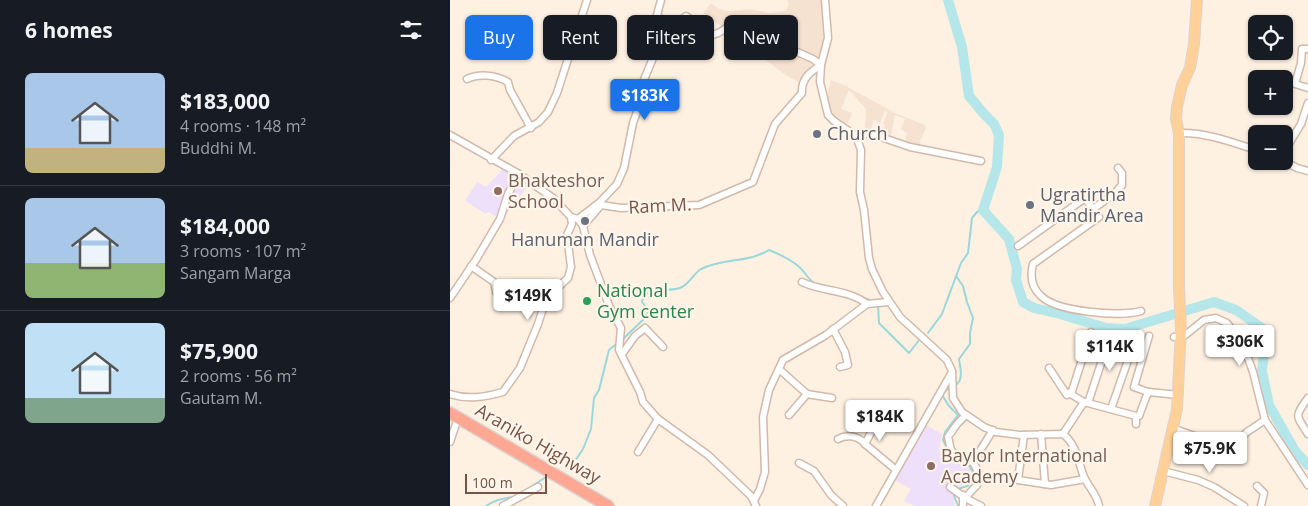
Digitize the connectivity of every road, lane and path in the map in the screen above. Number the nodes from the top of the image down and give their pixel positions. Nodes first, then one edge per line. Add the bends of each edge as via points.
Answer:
1 (587, 0) edge
2 (661, 0) edge
3 (825, 0) edge
4 (1198, 2) edge
5 (658, 15) edge
6 (714, 34) edge
7 (1308, 49) edge
8 (652, 60) edge
9 (821, 65) junction
10 (467, 79) dead end
11 (1308, 88) edge
12 (1308, 103) edge
13 (531, 128) junction
14 (1179, 133) junction
15 (450, 135) edge
16 (856, 136) junction
17 (1293, 137) edge
18 (1248, 147) edge
19 (491, 160) junction
20 (981, 161) dead end
21 (1293, 166) edge
22 (1118, 168) dead end
23 (1308, 171) edge
24 (519, 174) junction
25 (1093, 209) junction
26 (571, 217) junction
27 (578, 219) junction
28 (583, 226) junction
29 (1018, 246) dead end
30 (471, 266) junction
31 (802, 282) dead end
32 (496, 292) dead end
33 (450, 298) edge
34 (888, 302) junction
35 (869, 304) junction
36 (1141, 311) dead end
37 (833, 329) junction
38 (1091, 332) dead end
39 (1179, 334) junction
40 (1110, 336) dead end
41 (1149, 336) dead end
42 (1135, 340) dead end
43 (663, 348) dead end
44 (622, 354) junction
45 (840, 367) dead end
46 (1049, 368) dead end
47 (779, 369) junction
48 (952, 371) junction
49 (1148, 392) junction
50 (1069, 393) junction
51 (450, 394) edge
52 (807, 394) junction
53 (1179, 395) junction
54 (832, 398) dead end
55 (1308, 398) edge
56 (1086, 402) junction
57 (884, 405) dead end
58 (863, 409) dead end
59 (1111, 409) junction
60 (789, 415) dead end
61 (966, 415) junction
62 (454, 416) edge
63 (877, 416) junction
64 (1136, 416) junction
65 (658, 419) junction
66 (1265, 420) junction
67 (1136, 424) dead end
68 (1172, 428) junction
69 (993, 430) junction
70 (1041, 434) junction
71 (1063, 434) junction
72 (1308, 434) edge
73 (1024, 435) junction
74 (838, 439) dead end
75 (450, 442) edge
76 (866, 444) junction
77 (638, 452) dead end
78 (973, 462) junction
79 (798, 463) dead end
80 (896, 470) junction
81 (1163, 471) junction
82 (1085, 479) junction
83 (1045, 484) junction
84 (1308, 485) edge
85 (1257, 486) dead end
86 (538, 487) dead end
87 (950, 487) dead end
88 (964, 497) junction
89 (755, 503) edge
90 (503, 506) edge
91 (608, 506) edge
92 (843, 506) edge
93 (876, 506) edge
94 (963, 506) edge
95 (981, 506) edge
96 (1099, 506) edge
97 (1155, 506) edge
98 (1244, 506) edge
99 (1260, 506) edge

1 - 13 street via 557,93 548,112
2 - 5 street
3 - 9 street via 828,38
4 - 14 main road via 1190,68 1177,107
6 - 9 street via 730,25 775,42
7 - 11 street via 1302,49 1295,84
8 - 27 street via 641,87 624,168 617,184
9 - 16 street via 820,82 828,115
9 - 28 street, Ram M. via 808,73 802,93 775,124 753,182 699,204 622,208 601,205
10 - 13 street via 473,76 500,77 508,82
12 - 17 street
13 - 19 street via 514,136
14 - 18 street via 1227,140
14 - 39 main road
15 - 19 street
16 - 20 street via 869,133 910,147
16 - 34 street via 861,150 860,192 869,258
19 - 24 street
21 - 23 street
22 - 25 street via 1122,173 1122,185
24 - 26 street via 552,198
24 - 30 street via 500,219
25 - 29 street via 1085,198
25 - 36 street via 1099,217 1033,264 1031,277 1034,287 1051,303 1090,312
26 - 27 street
26 - 51 street via 567,235 571,267 568,278 546,299 520,368 504,392 472,398
27 - 28 street
28 - 44 street via 590,255 621,328 619,350
30 - 32 street via 494,282
30 - 33 street
31 - 35 street
34 - 35 street
34 - 48 street via 947,360
35 - 37 street
37 - 45 street via 848,365
37 - 47 street via 783,360
38 - 50 street
39 - 53 main road
39 - 66 street via 1184,336 1204,320 1216,318 1227,323 1243,344
40 - 56 street
41 - 49 street via 1134,386
42 - 59 street
43 - 44 street via 645,328
44 - 65 street via 643,402
46 - 50 street via 1067,395
47 - 52 street
47 - 89 street via 769,390 763,417 765,472
48 - 61 street via 952,398
48 - 80 street
49 - 53 street
49 - 64 street via 1140,416
50 - 56 street
52 - 54 street
52 - 60 street
53 - 68 main road
55 - 72 street via 1297,416
56 - 59 street
56 - 71 street
57 - 63 street
58 - 63 street
59 - 64 street
61 - 69 street
61 - 78 street via 948,437 952,450
62 - 75 street
62 - 91 highway, Araniko Highway
63 - 76 street
64 - 67 street
65 - 77 street
65 - 89 street via 708,455 741,485
66 - 68 street via 1228,451
66 - 84 street
68 - 81 main road
69 - 73 street
69 - 78 street
70 - 71 street
70 - 73 street
70 - 83 street
71 - 82 street via 1072,443
73 - 83 street via 1018,480
74 - 76 street via 847,435
76 - 80 street
78 - 88 street via 980,475 977,486
79 - 92 street via 814,471
80 - 93 street
81 - 97 main road
81 - 98 street via 1198,480
82 - 83 street
82 - 96 street
85 - 99 street via 1264,492
86 - 90 street
87 - 88 street
88 - 94 street
88 - 95 street

